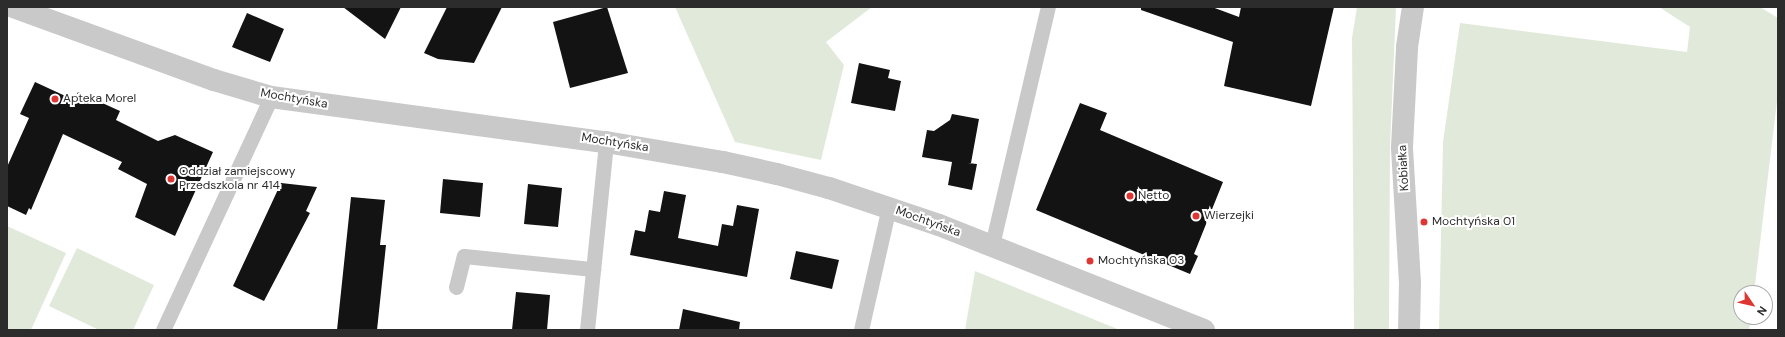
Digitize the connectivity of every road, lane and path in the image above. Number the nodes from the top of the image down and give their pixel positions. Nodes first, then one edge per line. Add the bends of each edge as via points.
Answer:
1 (13, 7) edge
2 (1048, 7) edge
3 (1413, 7) edge
4 (271, 97) junction
5 (606, 142) junction
6 (889, 207) junction
7 (992, 245) junction
8 (593, 269) junction
9 (456, 287) dead end
10 (163, 330) edge
11 (587, 330) edge
12 (861, 330) edge
13 (1204, 330) edge
14 (1409, 330) edge

1 - 4 street, Mochtyńska via 214,80
2 - 7 lane
3 - 14 street, Kobiałka via 1407,47 1402,147 1410,283
4 - 5 street, Mochtyńska
4 - 10 lane
5 - 6 street, Mochtyńska via 770,172
5 - 8 lane
6 - 7 street, Mochtyńska
6 - 12 lane
7 - 13 street, Mochtyńska
8 - 9 lane via 464,256
8 - 11 lane

